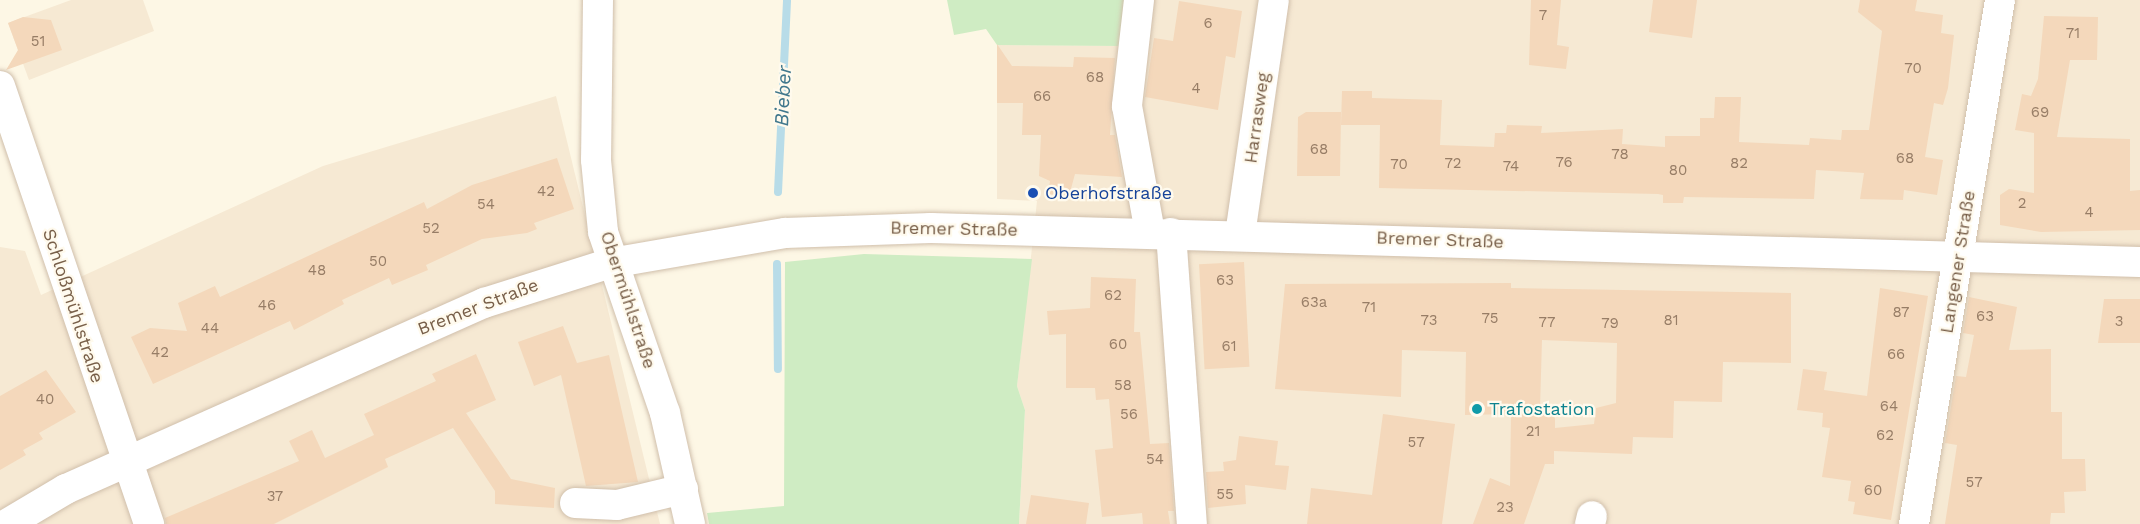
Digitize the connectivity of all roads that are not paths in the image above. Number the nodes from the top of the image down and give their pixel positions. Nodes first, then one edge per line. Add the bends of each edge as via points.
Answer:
1 (598, 0) edge
2 (1139, 0) edge
3 (1274, 0) edge
4 (2000, 0) edge
5 (0, 86) edge
6 (1160, 233) junction
7 (1240, 235) junction
8 (1958, 260) junction
9 (2140, 262) edge
10 (611, 263) junction
11 (126, 462) junction
12 (683, 489) junction
13 (575, 503) dead end
14 (7, 524) edge
15 (149, 524) edge
16 (690, 524) edge
17 (1192, 524) edge
18 (1914, 524) edge

1 - 10 street, Obermühlstraße via 596,160
2 - 6 street via 1127,106
3 - 7 street, Harrasweg
4 - 8 street, Langener Straße
5 - 11 street, Schloßmühlstraße
6 - 7 street, Bremer Straße
6 - 10 street, Bremer Straße via 848,228 731,240
6 - 17 street
7 - 8 street, Bremer Straße
8 - 9 street, Bremer Straße
8 - 18 street, Langener Straße
10 - 11 street, Bremer Straße via 445,319
10 - 12 street, Obermühlstraße via 665,412
11 - 14 street, Bremer Straße
11 - 15 street, Schloßmühlstraße
12 - 13 street via 617,505
12 - 16 street, Obermühlstraße

